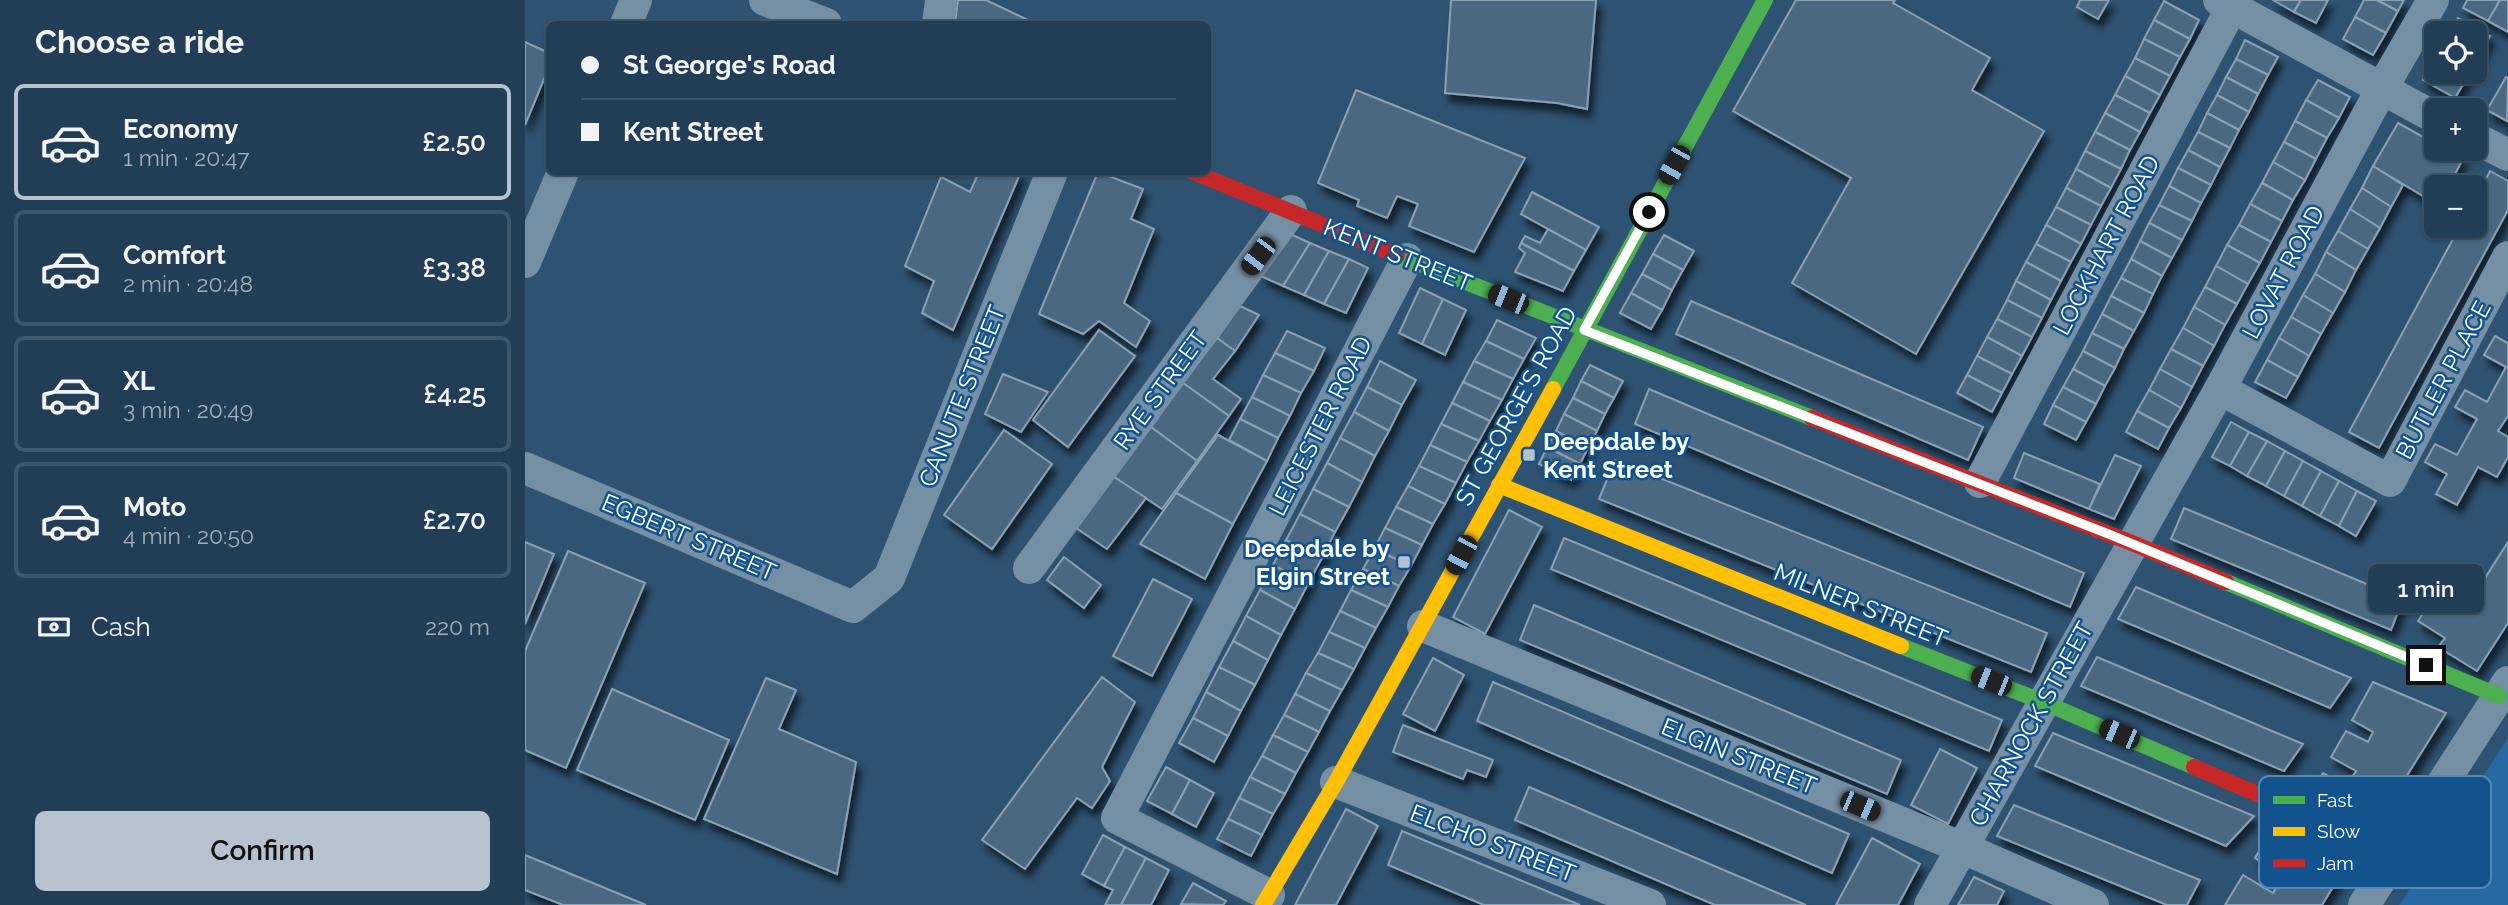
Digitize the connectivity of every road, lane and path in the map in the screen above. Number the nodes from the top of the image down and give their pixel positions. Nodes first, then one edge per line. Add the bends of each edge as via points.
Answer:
1 (636, 0) edge
2 (765, 0) edge
3 (941, 0) edge
4 (1765, 0) edge
5 (2433, 0) edge
6 (2226, 4) edge
7 (627, 21) edge
8 (818, 21) edge
9 (938, 21) edge
10 (2381, 90) junction
11 (2424, 112) edge
12 (2487, 144) edge
13 (2508, 155) edge
14 (562, 175) edge
15 (1051, 175) edge
16 (1201, 175) edge
17 (1291, 211) junction
18 (2508, 257) edge
19 (1408, 259) junction
20 (525, 262) edge
21 (1584, 330) junction
22 (2220, 389) junction
23 (525, 468) edge
24 (1980, 482) junction
25 (1499, 485) junction
26 (2132, 543) junction
27 (1029, 568) dead end
28 (853, 607) joint
29 (1423, 625) junction
30 (2504, 689) edge
31 (2042, 702) junction
32 (2448, 776) edge
33 (1336, 782) junction
34 (2259, 794) edge
35 (1963, 848) junction
36 (2375, 888) edge
37 (1266, 900) edge
38 (1650, 905) edge
39 (1930, 905) edge
40 (2093, 905) edge
41 (2364, 905) edge

1 - 7 street
2 - 8 street
3 - 9 street
4 - 21 street, ST GEORGE'S ROAD
5 - 10 street, LOVAT ROAD
6 - 10 street
6 - 24 street, LOCKHART ROAD
10 - 11 street
10 - 22 street, LOVAT ROAD
12 - 13 street
14 - 20 street
15 - 28 street, CANUTE STREET via 890,578
16 - 17 street, KENT STREET
17 - 19 street, KENT STREET
17 - 27 street, RYE STREET
18 - 22 street, BUTLER PLACE via 2390,481
19 - 21 street, KENT STREET
19 - 37 street, LEICESTER ROAD via 1117,818
21 - 24 street, KENT STREET
21 - 25 street, ST GEORGE'S ROAD
22 - 26 street, LOVAT ROAD
23 - 28 street, EGBERT STREET
24 - 26 street, KENT STREET
25 - 29 street, ST GEORGE'S ROAD
25 - 31 street, MILNER STREET
26 - 30 street, KENT STREET
26 - 31 street, CHARNOCK STREET
29 - 33 street, ST GEORGE'S ROAD
29 - 35 street, ELGIN STREET
30 - 32 street
31 - 34 street, MILNER STREET
31 - 35 street, CHARNOCK STREET
33 - 37 street, ST GEORGE'S ROAD
33 - 38 street, ELCHO STREET
35 - 39 street, CHARNOCK STREET
35 - 40 street, ELGIN STREET
36 - 41 street

